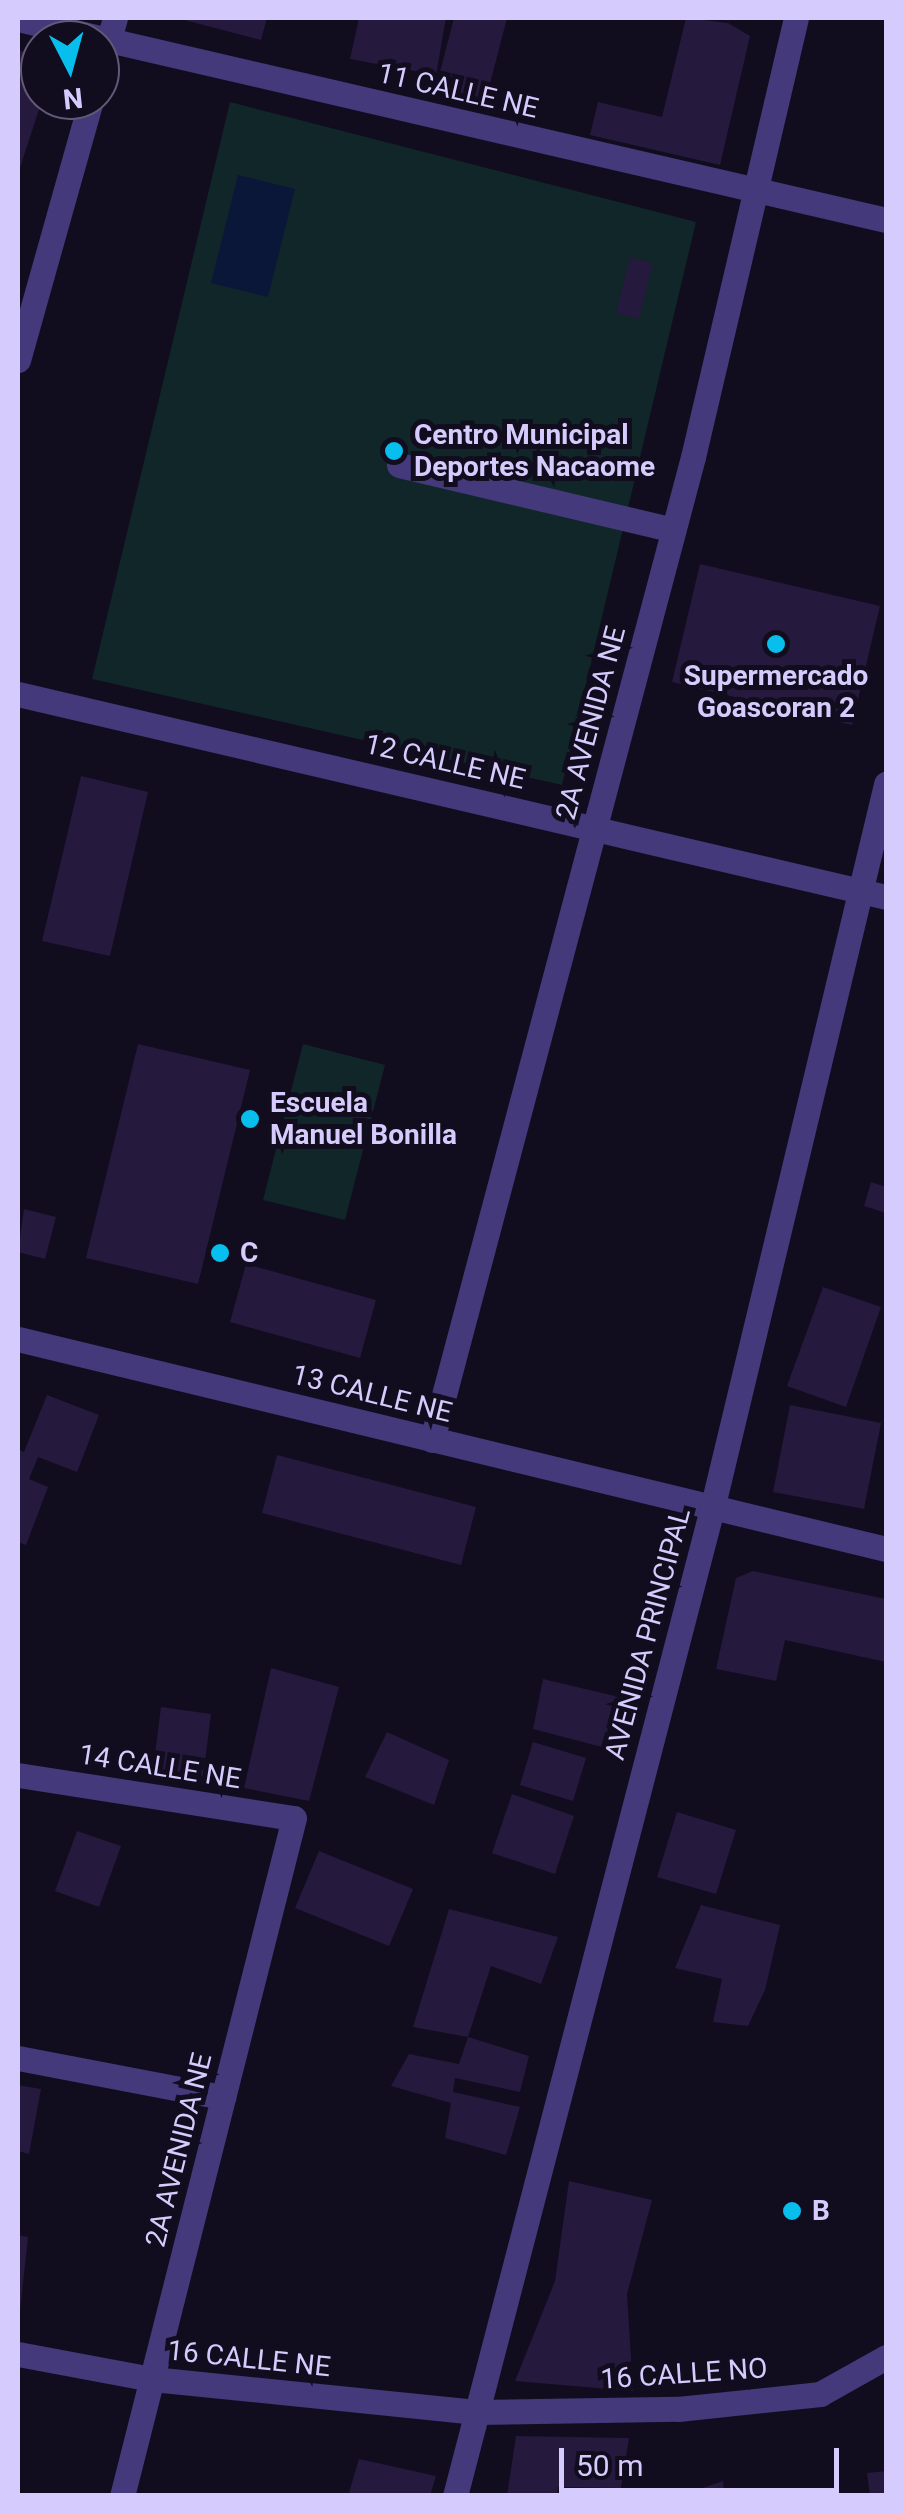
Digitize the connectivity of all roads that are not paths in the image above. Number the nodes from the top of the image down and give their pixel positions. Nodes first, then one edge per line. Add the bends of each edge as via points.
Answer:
1 (796, 18) edge
2 (120, 31) edge
3 (85, 120) edge
4 (756, 191) junction
5 (886, 220) edge
6 (18, 360) edge
7 (398, 465) dead end
8 (674, 530) junction
9 (18, 694) edge
10 (886, 784) edge
11 (594, 828) junction
12 (858, 891) junction
13 (886, 897) edge
14 (18, 1339) edge
15 (432, 1440) junction
16 (712, 1508) junction
17 (886, 1549) edge
18 (18, 1776) edge
19 (294, 1818) joint
20 (18, 2058) edge
21 (223, 2097) junction
22 (18, 2354) edge
23 (886, 2357) edge
24 (152, 2379) junction
25 (476, 2412) junction
26 (122, 2496) edge
27 (455, 2496) edge

1 - 4 street, 2A AVENIDA NE
2 - 4 street, 11 CALLE NE
3 - 6 street
4 - 5 street, 11 CALLE NE
4 - 8 street, 2A AVENIDA NE
7 - 8 street
8 - 11 street, 2A AVENIDA NE
9 - 11 street, 12 CALLE NE
10 - 12 street, AVENIDA PRINCIPAL
11 - 12 street, 12 CALLE NE
11 - 15 street, 2A AVENIDA NE
12 - 13 street, 12 CALLE NE
12 - 16 street, AVENIDA PRINCIPAL
14 - 15 street, 13 CALLE NE
15 - 16 street, 13 CALLE NE
16 - 17 street, 13 CALLE NE
16 - 25 street, AVENIDA PRINCIPAL
18 - 19 street, 14 CALLE NE
19 - 21 street, 2A AVENIDA NE
20 - 21 street
21 - 24 street, 2A AVENIDA NE
22 - 24 street, 16 CALLE NE
23 - 25 street, 16 CALLE NO via 820,2394 678,2409
24 - 25 street, 16 CALLE NE
24 - 26 street, 2A AVENIDA NE
25 - 27 street, AVENIDA PRINCIPAL

